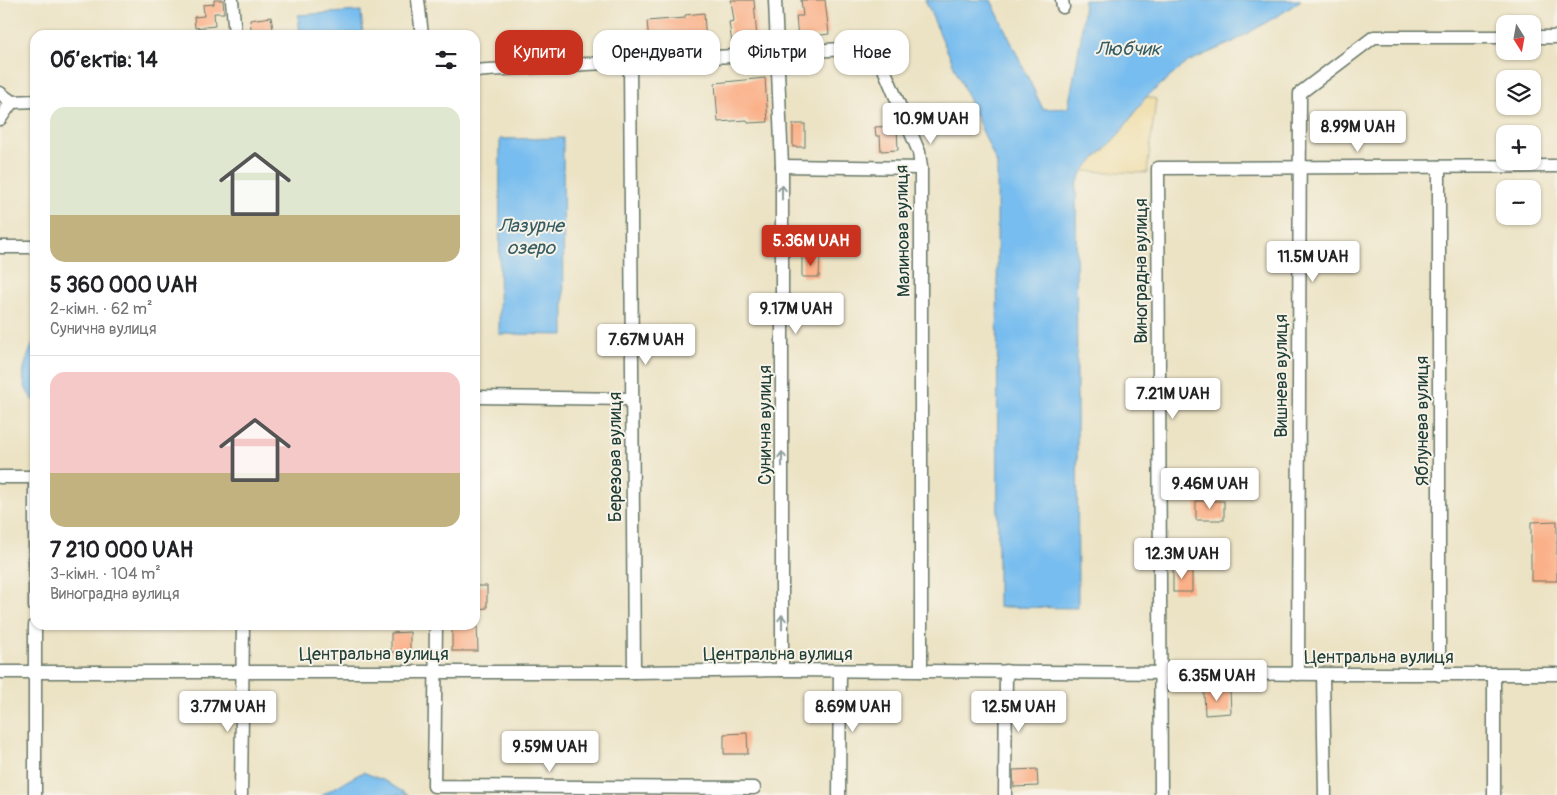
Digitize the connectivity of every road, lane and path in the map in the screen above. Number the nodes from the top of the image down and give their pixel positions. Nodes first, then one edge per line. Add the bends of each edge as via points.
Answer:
1 (232, 0) edge
2 (418, 0) edge
3 (775, 0) edge
4 (235, 30) edge
5 (421, 30) edge
6 (776, 30) edge
7 (1496, 37) edge
8 (1541, 37) edge
9 (1557, 37) edge
10 (824, 50) edge
11 (593, 63) edge
12 (480, 71) edge
13 (630, 75) edge
14 (778, 75) edge
15 (0, 94) edge
16 (30, 101) edge
17 (12, 102) junction
18 (0, 119) edge
19 (782, 166) junction
20 (1557, 166) edge
21 (1299, 167) junction
22 (1439, 167) junction
23 (921, 168) junction
24 (0, 247) edge
25 (30, 247) edge
26 (480, 397) edge
27 (632, 399) junction
28 (0, 477) edge
29 (30, 477) edge
30 (35, 630) edge
31 (243, 630) edge
32 (436, 630) edge
33 (782, 670) junction
34 (243, 671) junction
35 (436, 671) junction
36 (840, 671) junction
37 (921, 671) junction
38 (1006, 671) junction
39 (0, 672) edge
40 (35, 672) junction
41 (634, 672) junction
42 (1161, 673) junction
43 (1298, 674) junction
44 (1324, 674) junction
45 (1494, 674) junction
46 (1557, 674) edge
47 (1439, 675) junction
48 (754, 788) dead end
49 (35, 795) edge
50 (241, 795) edge
51 (840, 795) edge
52 (1005, 795) edge
53 (1161, 795) edge
54 (1324, 795) edge
55 (1494, 795) edge

1 - 4 street
2 - 5 street
3 - 6 street, Сунична вулиця
7 - 21 street, Вишнева вулиця via 1374,36 1300,93
8 - 9 street
10 - 23 street, Малинова вулиця via 870,47 878,55 919,152
11 - 12 street, Малинова вулиця
13 - 27 street, Березова вулиця
14 - 19 street, Сунична вулиця
15 - 17 street
16 - 17 street
17 - 18 street
19 - 23 street
33 -> 19 street, Сунична вулиця
20 - 22 street
21 - 22 street
21 - 42 street, Виноградна вулиця via 1158,168
21 - 43 street, Вишнева вулиця
22 - 47 street, Яблунева вулиця
23 - 37 street, Малинова вулиця
24 - 25 street
26 - 27 street
27 - 41 street, Березова вулиця
28 - 29 street
30 - 40 street
31 - 34 street
32 - 35 street
33 - 36 street, Центральна вулиця
33 - 41 street, Центральна вулиця
34 - 35 street, Центральна вулиця
34 - 40 street, Центральна вулиця
34 - 50 street
35 - 41 street, Центральна вулиця
35 - 48 street via 434,786
36 - 37 street, Центральна вулиця
36 - 51 street
37 - 38 street, Центральна вулиця
38 - 42 street, Центральна вулиця
38 - 52 street
39 - 40 street, Центральна вулиця
40 - 49 street
42 - 43 street, Центральна вулиця
42 - 53 street, Виноградна вулиця
43 - 44 street, Центральна вулиця
44 - 47 street, Центральна вулиця
44 - 54 street
45 - 46 street, Центральна вулиця
45 - 47 street, Центральна вулиця
45 - 55 street

